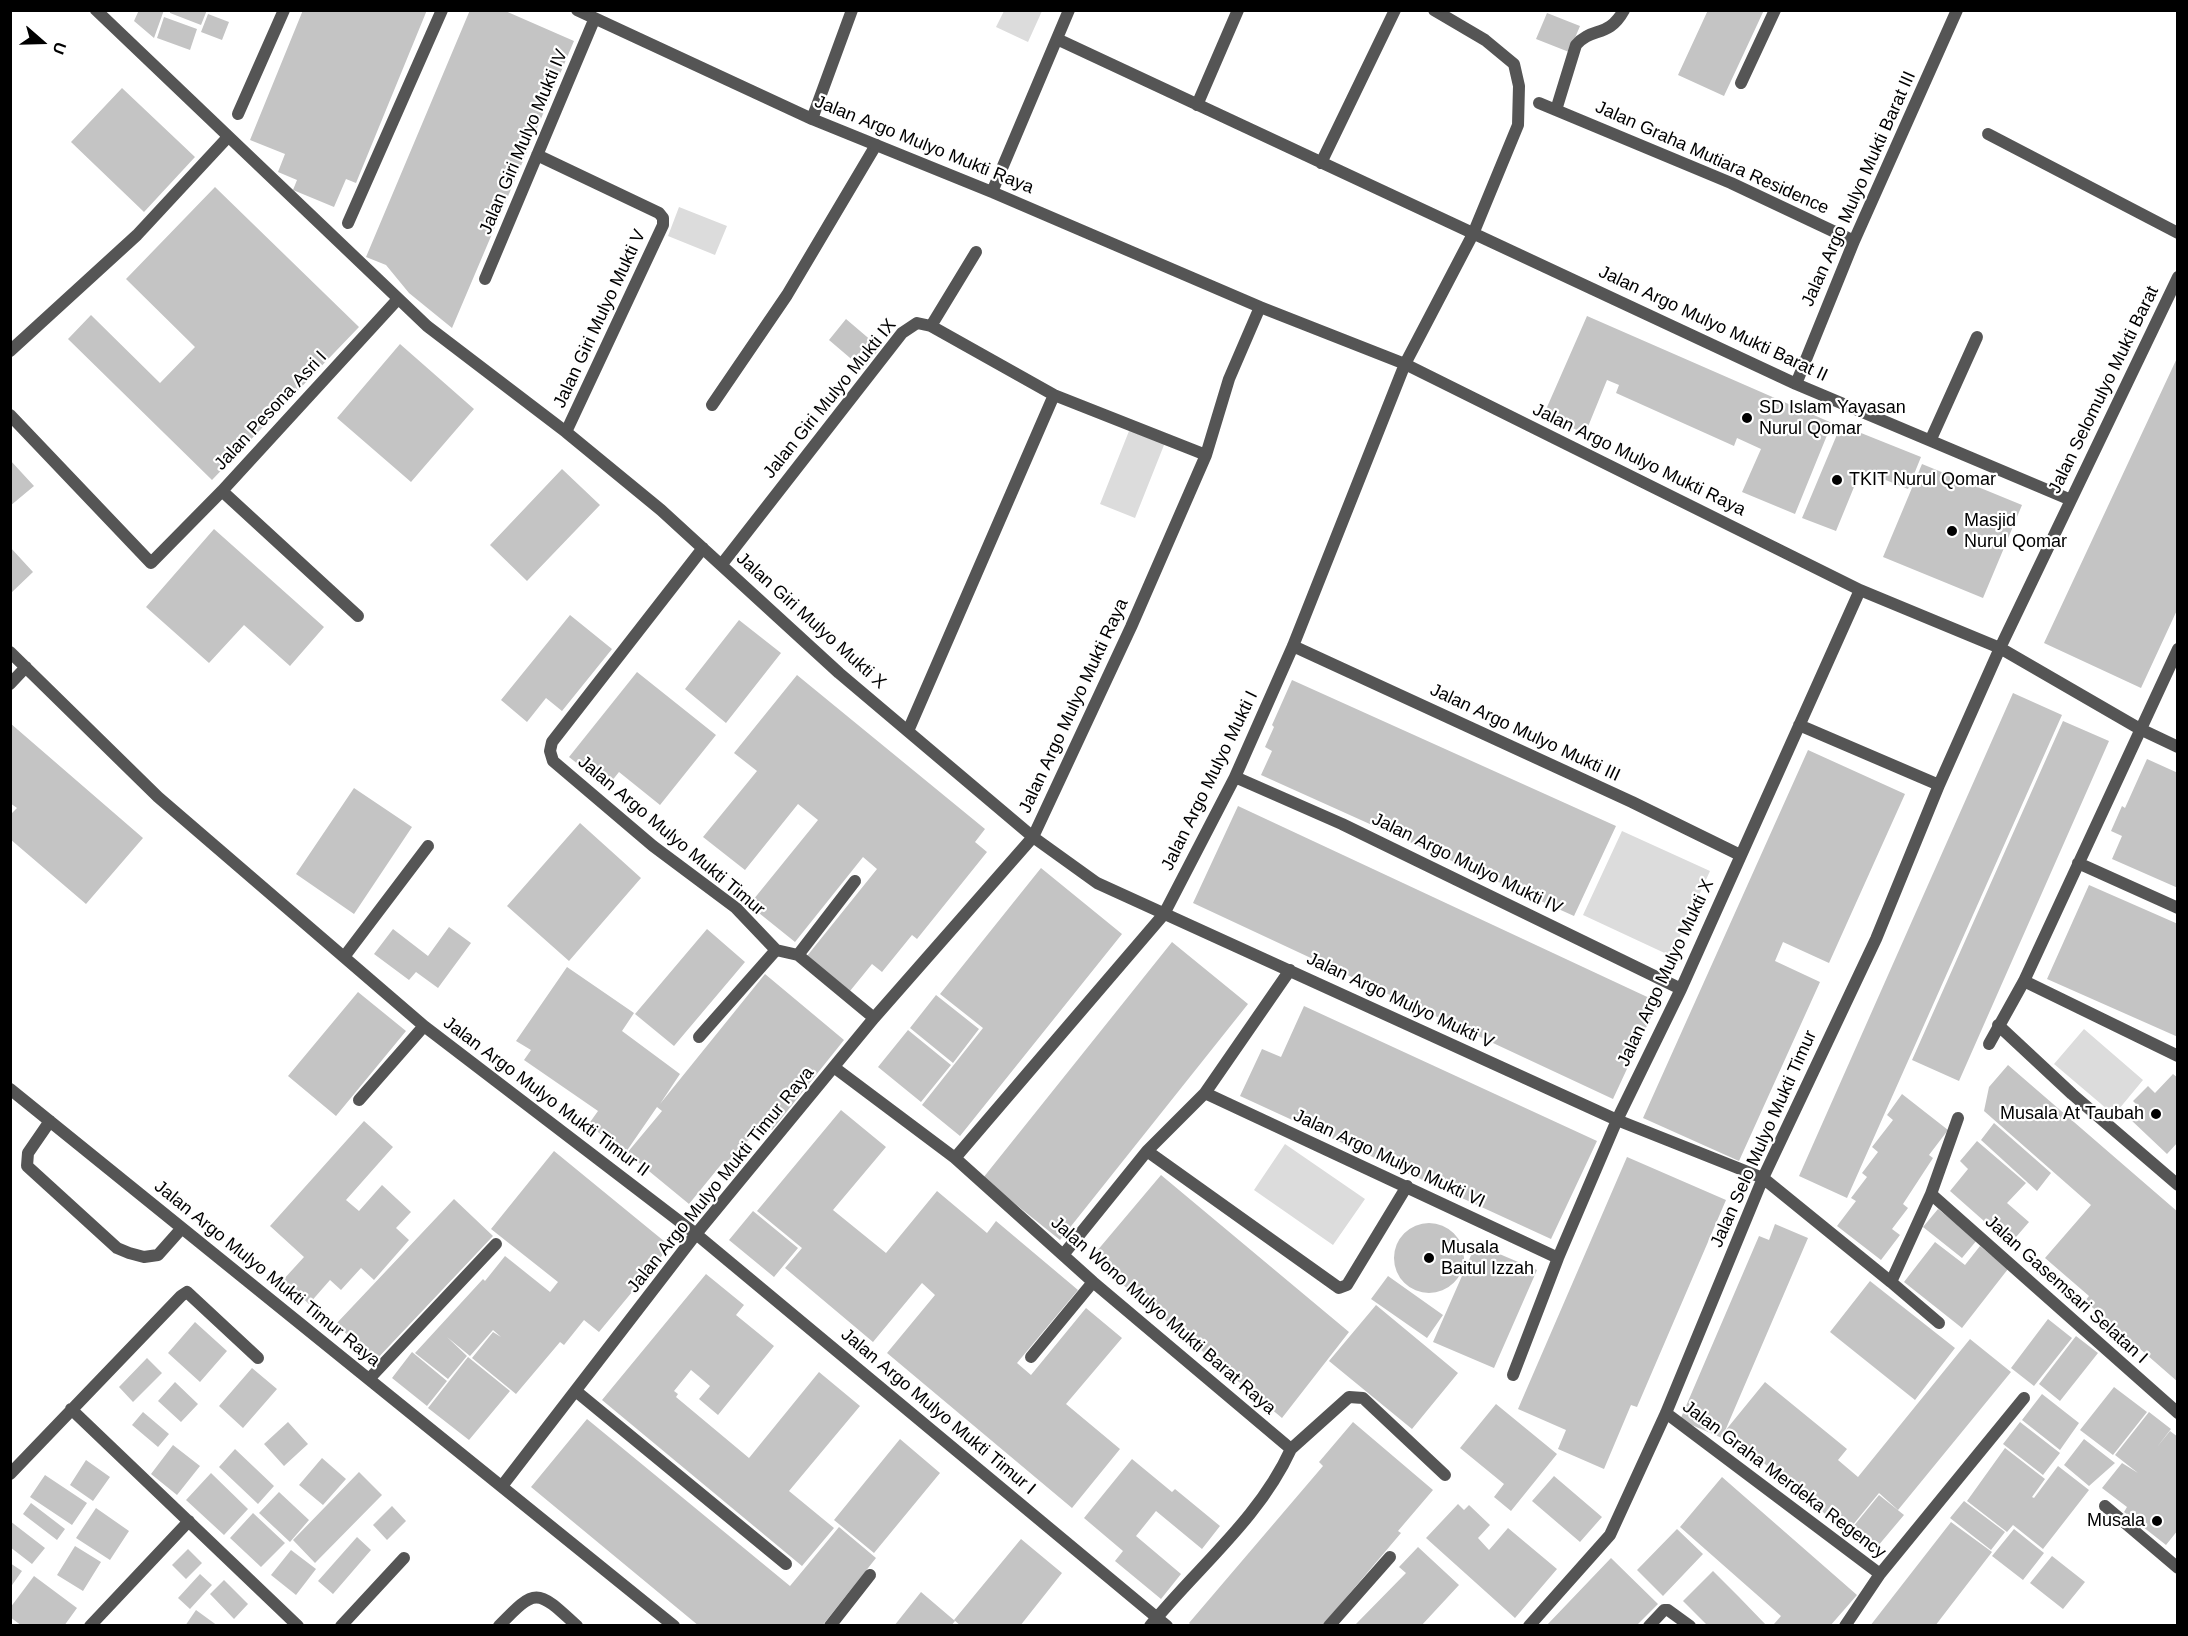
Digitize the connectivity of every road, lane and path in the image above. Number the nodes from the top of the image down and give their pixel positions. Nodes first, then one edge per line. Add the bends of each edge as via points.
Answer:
1 (96, 10) edge
2 (284, 10) edge
3 (442, 10) edge
4 (577, 10) edge
5 (852, 10) edge
6 (1069, 10) edge
7 (1238, 10) edge
8 (1395, 10) edge
9 (1434, 10) edge
10 (1624, 10) edge
11 (1774, 10) edge
12 (1958, 10) edge
13 (1449, 14) edge
14 (594, 20) junction
15 (1057, 39) junction
16 (1741, 83) dead end
17 (1539, 103) dead end
18 (1197, 105) junction
19 (1556, 110) junction
20 (238, 114) dead end
21 (812, 119) junction
22 (1988, 134) dead end
23 (228, 137) junction
24 (876, 145) junction
25 (537, 155) junction
26 (1321, 163) junction
27 (992, 192) junction
28 (348, 223) dead end
29 (2178, 233) edge
30 (1473, 234) junction
31 (1854, 241) junction
32 (976, 252) dead end
33 (2178, 277) edge
34 (485, 279) dead end
35 (398, 299) junction
36 (1260, 307) junction
37 (931, 326) junction
38 (1977, 338) dead end
39 (10, 351) edge
40 (1405, 364) junction
41 (1796, 384) junction
42 (1054, 395) junction
43 (712, 405) dead end
44 (10, 415) edge
45 (566, 432) junction
46 (1931, 439) junction
47 (1206, 456) junction
48 (222, 491) junction
49 (2071, 500) junction
50 (703, 548) junction
51 (722, 564) junction
52 (1860, 590) junction
53 (358, 616) dead end
54 (1293, 646) junction
55 (2000, 648) junction
56 (2178, 649) edge
57 (10, 652) edge
58 (26, 667) junction
59 (10, 684) edge
60 (1799, 724) junction
61 (2140, 729) junction
62 (908, 732) junction
63 (2178, 747) edge
64 (1235, 777) junction
65 (1939, 785) junction
66 (1033, 837) junction
67 (428, 846) dead end
68 (1740, 855) junction
69 (2078, 863) junction
70 (855, 881) dead end
71 (2178, 908) edge
72 (1164, 914) junction
73 (776, 950) junction
74 (798, 955) junction
75 (344, 957) junction
76 (1290, 970) junction
77 (2024, 981) junction
78 (1681, 989) junction
79 (874, 1018) junction
80 (1998, 1025) junction
81 (424, 1026) junction
82 (699, 1037) dead end
83 (1989, 1044) dead end
84 (2178, 1056) edge
85 (835, 1068) junction
86 (10, 1089) edge
87 (1205, 1093) junction
88 (359, 1100) dead end
89 (1958, 1118) dead end
90 (1617, 1120) junction
91 (47, 1126) junction
92 (1147, 1151) junction
93 (955, 1158) junction
94 (1763, 1178) junction
95 (2178, 1185) edge
96 (1407, 1186) junction
97 (1930, 1194) junction
98 (180, 1230) junction
99 (696, 1234) junction
100 (495, 1244) dead end
101 (1063, 1255) junction
102 (1558, 1258) junction
103 (1094, 1282) junction
104 (1891, 1282) junction
105 (1939, 1323) dead end
106 (1031, 1357) dead end
107 (258, 1358) dead end
108 (1513, 1375) dead end
109 (369, 1379) junction
110 (577, 1392) junction
111 (2024, 1398) dead end
112 (72, 1410) junction
113 (1666, 1413) junction
114 (2178, 1413) edge
115 (1291, 1449) junction
116 (10, 1474) edge
117 (1445, 1475) dead end
118 (502, 1486) junction
119 (2105, 1506) dead end
120 (189, 1521) junction
121 (1390, 1557) dead end
122 (404, 1558) dead end
123 (786, 1564) dead end
124 (2178, 1568) edge
125 (870, 1575) dead end
126 (1880, 1575) junction
127 (1153, 1622) edge
128 (90, 1626) edge
129 (298, 1626) edge
130 (341, 1626) edge
131 (499, 1626) edge
132 (577, 1626) edge
133 (674, 1626) edge
134 (830, 1626) edge
135 (1167, 1626) edge
136 (1329, 1626) edge
137 (1529, 1626) edge
138 (1649, 1626) edge
139 (1690, 1626) edge
140 (1845, 1626) edge

1 - 23 street
2 - 20 street
3 - 28 street
4 - 14 street, Jalan Argo Mulyo Mukti Raya
5 - 21 street
6 - 15 street
7 - 18 street
8 - 26 street
9 - 13 street, Jalan Argo Mulyo Mukti I
10 - 19 street via 1613,27 1583,37 1576,45
11 - 16 street
12 - 31 street, Jalan Argo Mulyo Mukti Barat III
13 - 30 street, Jalan Argo Mulyo Mukti I via 1514,64 1518,87 1518,125
14 - 21 street, Jalan Argo Mulyo Mukti Raya
14 - 25 street, Jalan Giri Mulyo Mukti IV
15 - 18 street, Jalan Argo Mulyo Mukti Barat II
15 - 27 street
17 - 19 street, Jalan Graha Mutiara Residence
18 - 26 street, Jalan Argo Mulyo Mukti Barat II
19 - 31 street, Jalan Graha Mutiara Residence via 1731,183
21 - 24 street, Jalan Argo Mulyo Mukti Raya
22 - 29 street
23 - 35 street
23 - 39 street via 137,235
24 - 27 street, Jalan Argo Mulyo Mukti Raya
24 - 43 street via 787,295
25 - 34 street, Jalan Giri Mulyo Mukti IV
25 - 45 street, Jalan Giri Mulyo Mukti V via 663,218
26 - 30 street, Jalan Argo Mulyo Mukti Barat II
27 - 36 street, Jalan Argo Mulyo Mukti Raya
30 - 40 street, Jalan Argo Mulyo Mukti I
30 - 41 street, Jalan Argo Mulyo Mukti Barat II
31 - 41 street, Jalan Argo Mulyo Mukti Barat III
32 - 37 street
33 - 49 street, Jalan Selomulyo Mukti Barat
35 - 45 street via 427,326
35 - 48 street, Jalan Pesona Asri I
36 - 40 street, Jalan Argo Mulyo Mukti Raya
36 - 47 street, Jalan Argo Mulyo Mukti Raya via 1229,379
37 - 42 street
37 - 51 street, Jalan Giri Mulyo Mukti IX via 917,323 902,333
38 - 46 street
40 - 52 street, Jalan Argo Mulyo Mukti Raya
40 - 54 street, Jalan Argo Mulyo Mukti I
41 - 46 street, Jalan Argo Mulyo Mukti Barat II
42 - 47 street
42 - 62 street
44 - 48 street via 151,563
45 - 50 street, Jalan Giri Mulyo Mukti X
46 - 49 street, Jalan Argo Mulyo Mukti Barat II
47 - 66 street, Jalan Argo Mulyo Mukti Raya
48 - 53 street, Jalan Pesona Asri I
49 - 55 street, Jalan Selomulyo Mukti Barat
50 - 51 street, Jalan Giri Mulyo Mukti X
50 - 73 street, Jalan Argo Mulyo Mukti Timur via 552,742 550,752 553,761 652,846 736,908
51 - 62 street, Jalan Giri Mulyo Mukti X
52 - 55 street, Jalan Argo Mulyo Mukti Raya
52 - 60 street, Jalan Argo Mulyo Mukti X
54 - 64 street, Jalan Argo Mulyo Mukti I
54 - 68 street, Jalan Argo Mulyo Mukti III
55 - 61 street, Jalan Argo Mulyo Mukti Raya
55 - 65 street, Jalan Selo Mulyo Mukti Timur
56 - 61 street
57 - 58 street
58 - 59 street
58 - 75 street via 158,797
60 - 65 street
60 - 68 street, Jalan Argo Mulyo Mukti X
61 - 63 street, Jalan Argo Mulyo Mukti Raya
61 - 69 street
62 - 66 street, Jalan Giri Mulyo Mukti X
64 - 72 street, Jalan Argo Mulyo Mukti I
64 - 78 street, Jalan Argo Mulyo Mukti IV via 1342,824
65 - 94 street, Jalan Selo Mulyo Mukti Timur via 1876,939
66 - 72 street, Jalan Argo Mulyo Mukti V via 1098,883
66 - 79 street, Jalan Argo Mulyo Mukti Raya
67 - 75 street
68 - 78 street, Jalan Argo Mulyo Mukti X
69 - 71 street
69 - 77 street
70 - 74 street
72 - 76 street, Jalan Argo Mulyo Mukti V
72 - 93 street, Jalan Argo Mulyo Mukti I
73 - 74 street
73 - 82 street
74 - 79 street
75 - 81 street
76 - 87 street
76 - 90 street, Jalan Argo Mulyo Mukti V
77 - 80 street
77 - 84 street
78 - 90 street, Jalan Argo Mulyo Mukti X
79 - 85 street, Jalan Argo Mulyo Mukti Raya
80 - 83 street
80 - 95 street
81 - 88 street, Jalan Argo Mulyo Mukti Timur II
81 - 99 street, Jalan Argo Mulyo Mukti Timur II
85 - 93 street, Jalan Wono Mulyo Mukti Barat Raya
85 - 99 street, Jalan Argo Mulyo Mukti Timur Raya
86 - 91 street, Jalan Argo Mulyo Mukti Timur Raya
87 - 92 street
87 - 96 street, Jalan Argo Mulyo Mukti VI
89 - 97 street
90 - 94 street, Jalan Argo Mulyo Mukti V
90 - 102 street, Jalan Argo Mulyo Mukti X
91 - 98 street, Jalan Argo Mulyo Mukti Timur Raya
91 - 98 street via 26,1160 30,1171 117,1248 144,1257 158,1255
92 - 96 street via 1339,1288 1347,1285
92 - 101 street
93 - 101 street, Jalan Wono Mulyo Mukti Barat Raya
94 - 104 street, Jalan Argo Mulyo Mukti V
94 - 113 street, Jalan Selo Mulyo Mukti Timur
96 - 102 street, Jalan Argo Mulyo Mukti VI
97 - 104 street
97 - 114 street, Jalan Gasemsari Selatan I
98 - 109 street, Jalan Argo Mulyo Mukti Timur Raya
99 - 110 street, Jalan Argo Mulyo Mukti Timur Raya
99 - 127 street, Jalan Argo Mulyo Mukti Timur I
100 - 109 street
101 - 103 street, Jalan Wono Mulyo Mukti Barat Raya
102 - 108 street, Jalan Argo Mulyo Mukti X
103 - 106 street
103 - 115 street, Jalan Wono Mulyo Mukti Barat Raya
104 - 105 street, Jalan Argo Mulyo Mukti V
107 - 112 street via 187,1292
109 - 118 street, Jalan Argo Mulyo Mukti Timur Raya
110 - 118 street, Jalan Argo Mulyo Mukti Timur Raya
110 - 123 street
111 - 126 street, Jalan Graha Merdeka Regency
112 - 116 street
112 - 120 street
113 - 126 street, Jalan Graha Merdeka Regency
113 - 137 street, Jalan Selo Mulyo Mukti Timur via 1610,1535
115 - 117 street via 1349,1397 1356,1396 1363,1398
115 - 127 street via 1259,1505
118 - 133 street, Jalan Argo Mulyo Mukti Timur Raya
119 - 124 street
120 - 128 street
120 - 129 street
121 - 136 street
122 - 130 street
125 - 134 street
126 - 140 street, Jalan Graha Merdeka Regency
127 - 135 street
131 - 132 street via 523,1600 536,1597 554,1604
138 - 139 street via 1668,1610

